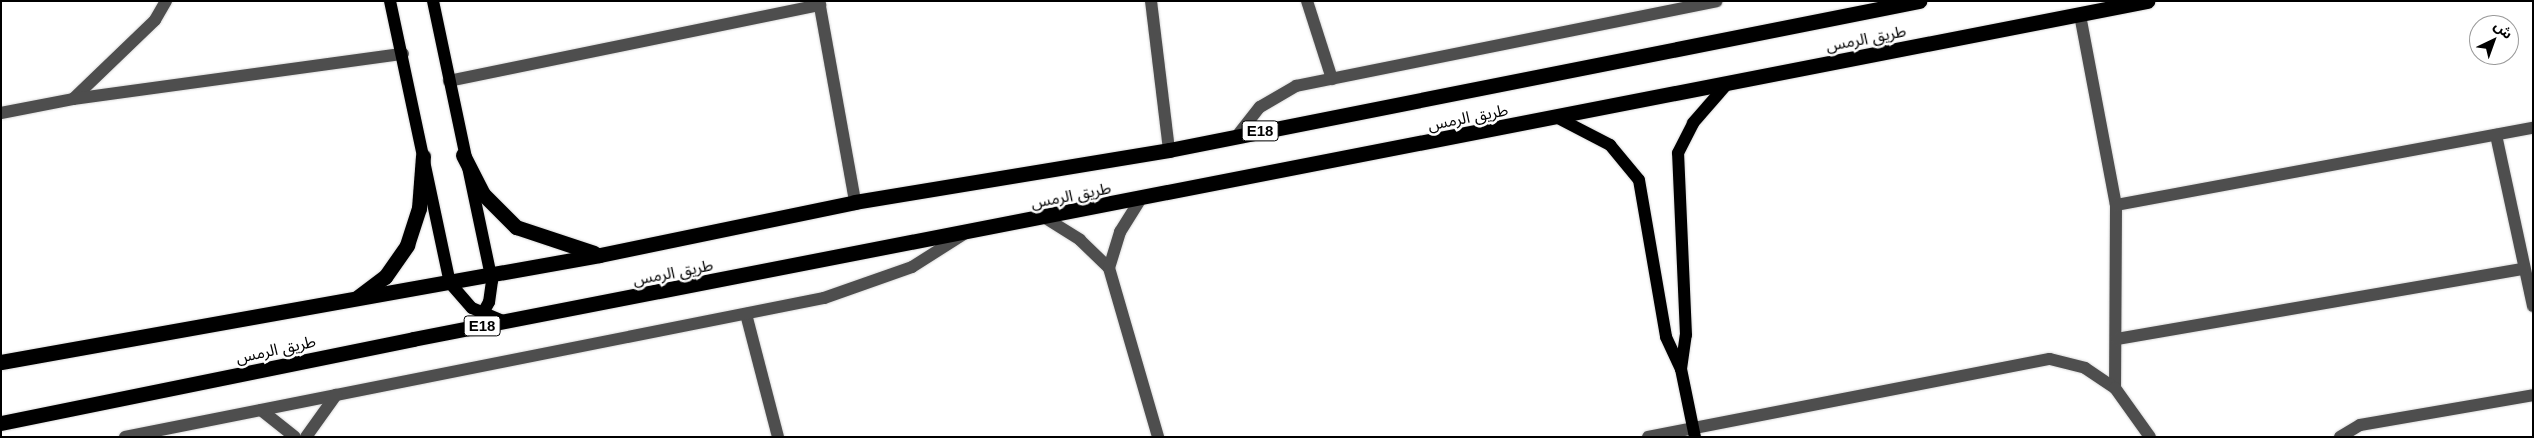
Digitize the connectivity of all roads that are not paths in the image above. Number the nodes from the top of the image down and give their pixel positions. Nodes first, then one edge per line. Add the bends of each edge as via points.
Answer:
1 (166, 1) edge
2 (390, 1) edge
3 (433, 1) edge
4 (1151, 1) edge
5 (1307, 1) edge
6 (1716, 1) edge
7 (1919, 1) edge
8 (2147, 1) edge
9 (819, 3) edge
10 (2080, 15) junction
11 (403, 54) junction
12 (1332, 79) junction
13 (449, 82) junction
14 (1727, 84) junction
15 (73, 99) junction
16 (1, 113) edge
17 (1558, 118) junction
18 (2533, 128) edge
19 (2496, 134) junction
20 (1237, 136) junction
21 (1169, 150) junction
22 (423, 156) junction
23 (463, 156) junction
24 (1140, 200) junction
25 (855, 202) junction
26 (2116, 205) junction
27 (1047, 219) junction
28 (964, 234) junction
29 (600, 255) junction
30 (1109, 268) junction
31 (2522, 269) junction
32 (491, 275) junction
33 (450, 283) junction
34 (353, 300) junction
35 (2533, 306) edge
36 (746, 314) junction
37 (483, 315) junction
38 (510, 322) junction
39 (473, 328) junction
40 (2117, 339) junction
41 (1, 362) edge
42 (1681, 369) junction
43 (2115, 388) junction
44 (336, 395) junction
45 (2533, 395) edge
46 (262, 410) junction
47 (1, 423) edge
48 (1695, 434) edge
49 (125, 437) edge
50 (295, 437) edge
51 (306, 437) edge
52 (778, 437) edge
53 (1158, 437) edge
54 (1648, 437) edge
55 (2150, 437) edge
56 (2340, 437) edge

1 - 15 street via 155,20
2 - 11 main road
3 - 13 main road
4 - 21 street
5 - 12 street
6 - 12 street
7 - 20 highway, طريق الرمس / E18
8 - 10 highway, طريق الرمس / E18
9 - 13 street
9 - 25 street
10 - 14 highway, طريق الرمس / E18
10 - 26 street
11 - 15 street
11 - 22 main road
12 - 20 street via 1277,94
13 - 23 main road
14 - 17 highway, طريق الرمس / E18
14 - 42 main road via 1693,123 1678,153 1686,335
15 - 16 street
17 - 24 highway, طريق الرمس / E18
17 - 42 main road via 1610,145 1639,180 1666,338
18 - 19 street
19 - 26 street
19 - 31 street
20 - 21 highway, طريق الرمس / E18
21 - 25 highway, طريق الرمس / E18
22 - 33 main road
22 - 34 highway via 419,208 407,245 384,277
23 - 29 highway via 483,194 516,227 537,238
23 - 32 main road
24 - 27 highway, طريق الرمس / E18
24 - 30 street via 1120,232
25 - 29 highway, طريق الرمس / E18
26 - 40 street
27 - 28 highway, طريق الرمس / E18
27 - 30 street via 1080,240
28 - 36 street via 881,280 824,298
28 - 38 highway, طريق الرمس / E18
29 - 32 highway, طريق الرمس / E18
30 - 53 street
31 - 35 street
31 - 40 street
32 - 33 highway, طريق الرمس / E18
32 - 37 main road
33 - 34 highway, طريق الرمس / E18
33 - 37 main road via 463,301
34 - 41 highway, طريق الرمس / E18
36 - 44 street
36 - 52 street
37 - 38 main road
37 - 39 main road
38 - 39 highway, طريق الرمس / E18
39 - 47 highway, طريق الرمس / E18
40 - 43 street
42 - 48 main road
43 - 48 street via 2085,368 2050,359
43 - 55 street
44 - 46 street
44 - 51 street
45 - 56 street via 2360,425
46 - 49 street
46 - 50 street
48 - 54 street

